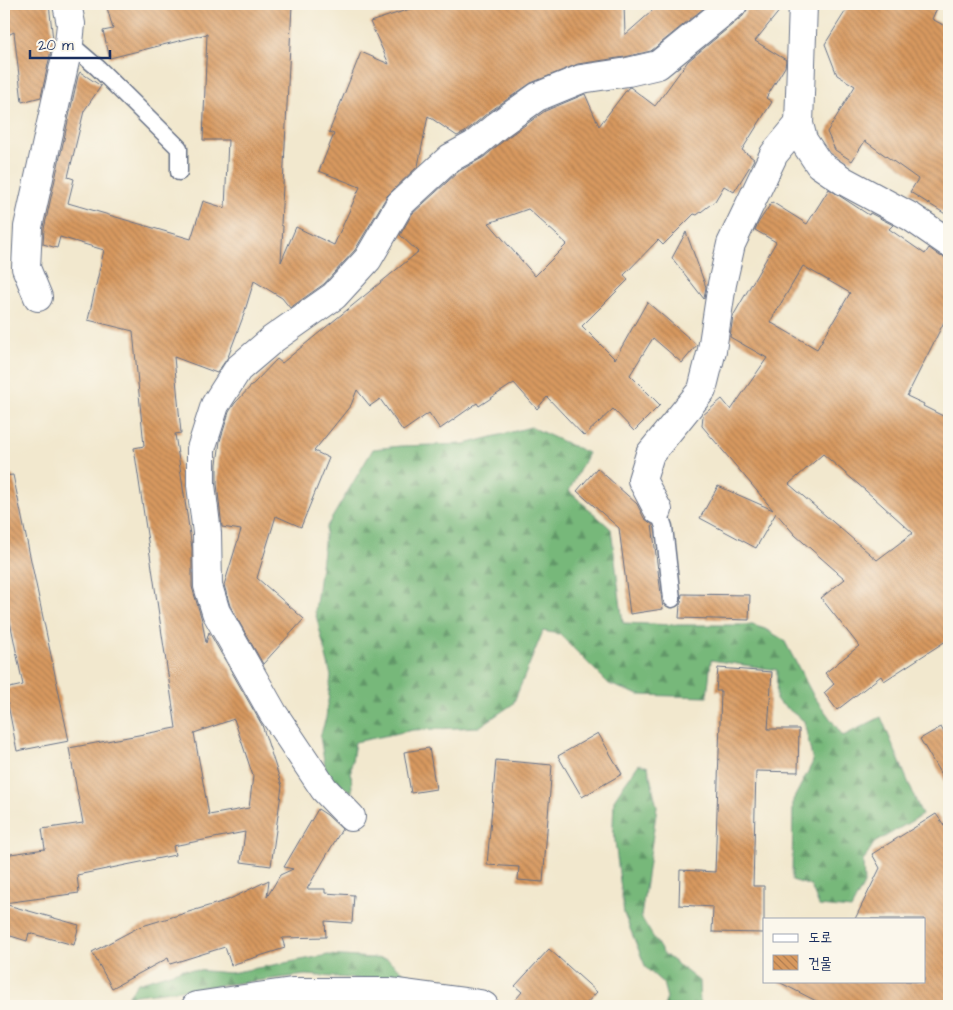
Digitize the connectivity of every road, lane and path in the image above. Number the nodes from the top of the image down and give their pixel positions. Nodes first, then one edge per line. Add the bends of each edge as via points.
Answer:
1 (67, 4) edge
2 (733, 4) edge
3 (803, 4) edge
4 (69, 43) junction
5 (799, 124) junction
6 (179, 172) dead end
7 (949, 243) edge
8 (38, 297) dead end
9 (658, 510) joint
10 (672, 599) dead end
11 (351, 817) dead end
12 (196, 1006) edge
13 (484, 1006) edge

1 - 4 street via 71,24
2 - 11 street via 658,65 581,79 537,97 474,145 450,158 400,204 368,259 334,296 272,339 238,370 215,405 202,449 201,485 207,533 208,586 216,612 278,721 324,789
3 - 5 street
4 - 6 lane via 179,148
4 - 8 street via 28,226 26,268
5 - 7 street via 803,140 820,164
5 - 9 street via 774,154 731,244 702,390 650,454 642,480
9 - 10 lane via 664,527
12 - 13 street via 292,992 391,992

